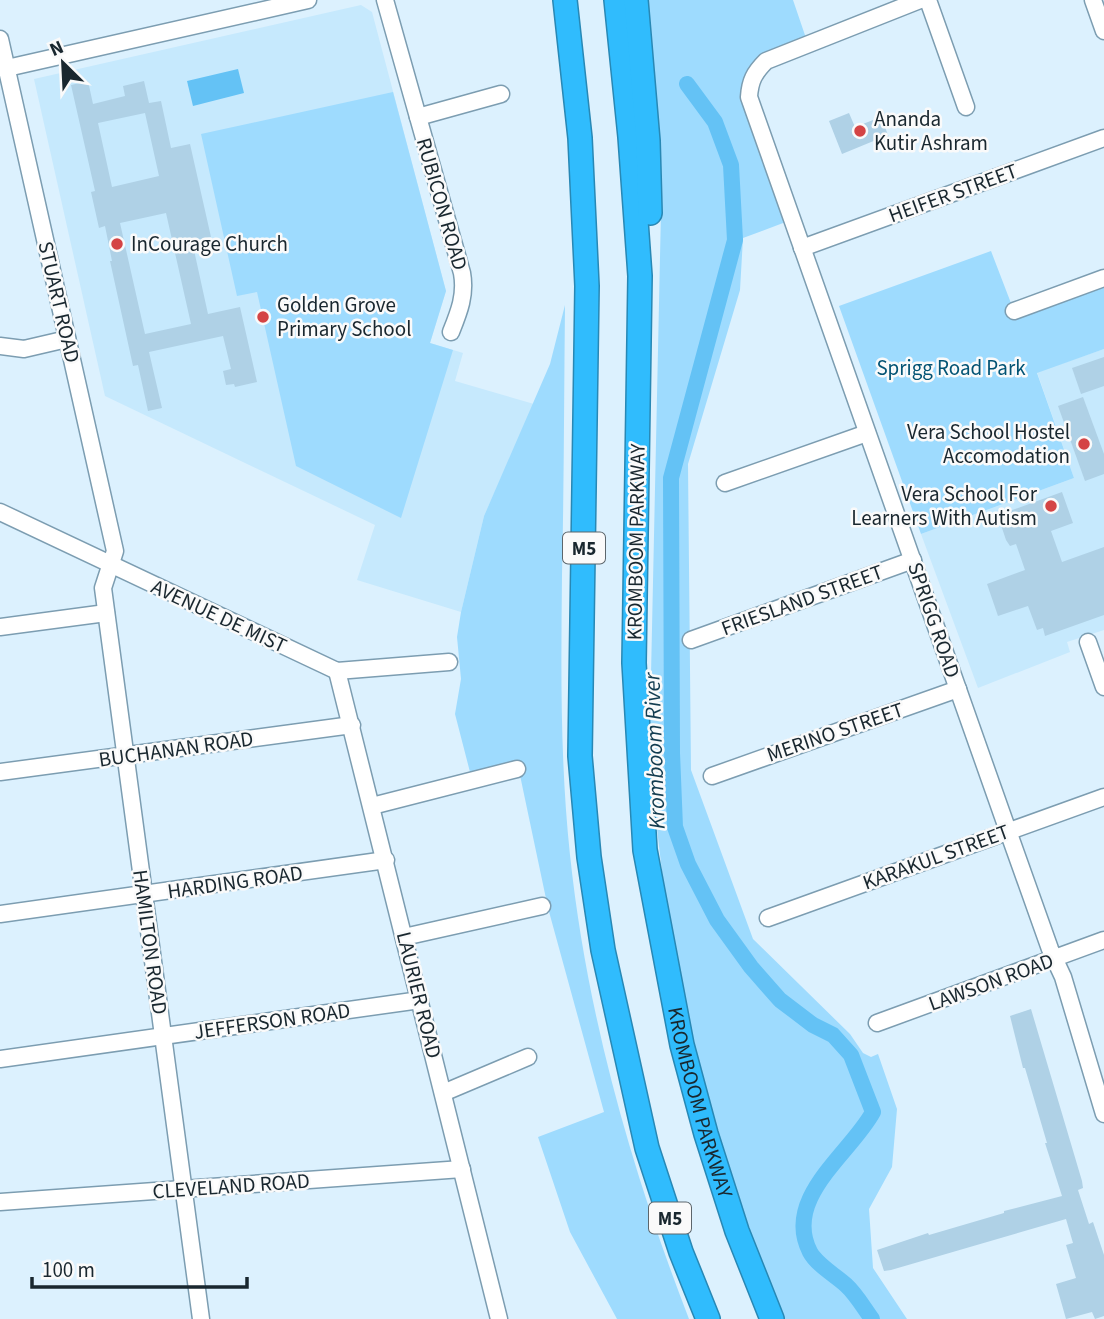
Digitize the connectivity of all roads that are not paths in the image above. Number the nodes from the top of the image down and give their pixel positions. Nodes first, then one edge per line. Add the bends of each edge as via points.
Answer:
1 (308, 0) edge
2 (385, 0) edge
3 (551, 0) edge
4 (565, 0) edge
5 (616, 0) edge
6 (636, 0) edge
7 (920, 0) edge
8 (928, 0) edge
9 (1093, 0) edge
10 (1104, 31) edge
11 (0, 39) edge
12 (572, 60) junction
13 (7, 68) junction
14 (501, 94) dead end
15 (7, 104) edge
16 (966, 107) dead end
17 (418, 117) junction
18 (1104, 138) edge
19 (802, 248) junction
20 (640, 276) junction
21 (1104, 278) edge
22 (1014, 311) dead end
23 (451, 332) dead end
24 (67, 339) junction
25 (0, 346) edge
26 (867, 433) junction
27 (725, 483) dead end
28 (0, 512) edge
29 (914, 560) junction
30 (111, 565) junction
31 (106, 613) junction
32 (0, 628) edge
33 (691, 640) dead end
34 (1088, 642) dead end
35 (449, 663) dead end
36 (337, 671) junction
37 (1104, 687) edge
38 (958, 689) junction
39 (352, 725) junction
40 (124, 755) junction
41 (517, 769) dead end
42 (0, 772) edge
43 (712, 776) dead end
44 (1104, 797) edge
45 (372, 806) junction
46 (1008, 831) junction
47 (386, 860) junction
48 (143, 895) junction
49 (542, 906) dead end
50 (0, 914) edge
51 (768, 918) dead end
52 (404, 937) junction
53 (1104, 940) edge
54 (1054, 958) junction
55 (420, 1000) junction
56 (877, 1023) dead end
57 (163, 1037) junction
58 (528, 1057) dead end
59 (0, 1059) edge
60 (443, 1093) junction
61 (1104, 1114) edge
62 (462, 1169) junction
63 (184, 1189) junction
64 (0, 1202) edge
65 (201, 1319) edge
66 (499, 1319) edge
67 (708, 1319) edge
68 (772, 1319) edge

1 - 13 street
2 - 17 street, RUBICON ROAD
3 - 12 highway
4 - 12 highway, M5
5 - 20 highway, KROMBOOM PARKWAY / M5
6 - 20 highway via 650,236
7 - 19 street, SPRIGG ROAD via 766,61 755,71 749,97
8 - 16 street
9 - 10 street
11 - 13 street, STUART ROAD
12 - 67 highway, M5 via 587,286 580,756 589,857 603,950 648,1148
13 - 15 street, STUART ROAD
14 - 17 street, RUBICON ROAD
15 - 24 street, STUART ROAD
17 - 23 street, RUBICON ROAD via 464,288
18 - 19 street, HEIFER STREET
19 - 26 street, SPRIGG ROAD
20 - 68 highway, KROMBOOM PARKWAY / M5 via 634,663 645,850 682,1045 706,1134
21 - 22 street
24 - 25 street via 24,349
24 - 30 street, STUART ROAD via 115,551
26 - 27 street
26 - 29 street, SPRIGG ROAD
28 - 30 street, AVENUE DE MIST
29 - 33 street, FRIESLAND STREET
29 - 38 street, SPRIGG ROAD
30 - 31 street, HAMILTON ROAD via 103,588
30 - 36 street, AVENUE DE MIST
31 - 32 street
31 - 40 street, HAMILTON ROAD
34 - 37 street
35 - 36 street, AVENUE DE MIST
36 - 39 street, LAURIER ROAD
38 - 43 street, MERINO STREET
38 - 46 street, SPRIGG ROAD
39 - 40 street, BUCHANAN ROAD
39 - 45 street, LAURIER ROAD
40 - 42 street, BUCHANAN ROAD
40 - 48 street, HAMILTON ROAD
41 - 45 street
44 - 46 street, KARAKUL STREET
45 - 47 street, LAURIER ROAD
46 - 51 street, KARAKUL STREET
46 - 54 street, SPRIGG ROAD
47 - 48 street, HARDING ROAD
47 - 52 street, LAURIER ROAD
48 - 50 street, HARDING ROAD
48 - 57 street, HAMILTON ROAD
49 - 52 street
52 - 55 street, LAURIER ROAD
53 - 54 street, LAWSON ROAD
54 - 56 street, LAWSON ROAD
54 - 61 street, SPRIGG ROAD
55 - 57 street, JEFFERSON ROAD
55 - 60 street, LAURIER ROAD
57 - 59 street, JEFFERSON ROAD
57 - 63 street, HAMILTON ROAD
58 - 60 street
60 - 62 street, LAURIER ROAD
62 - 63 street, CLEVELAND ROAD
62 - 66 street, LAURIER ROAD
63 - 64 street, CLEVELAND ROAD
63 - 65 street, HAMILTON ROAD

